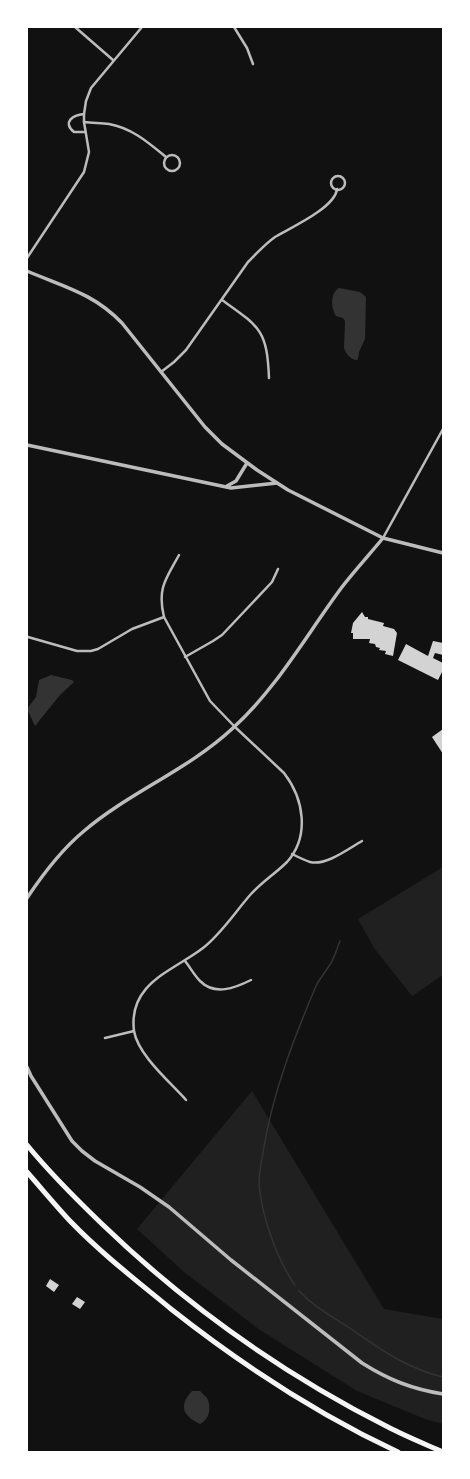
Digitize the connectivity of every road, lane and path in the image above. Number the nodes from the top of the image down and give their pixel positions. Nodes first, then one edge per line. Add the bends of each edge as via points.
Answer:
1 (74, 27) edge
2 (142, 27) edge
3 (234, 27) edge
4 (113, 60) junction
5 (253, 64) dead end
6 (84, 114) junction
7 (84, 122) junction
8 (85, 132) junction
9 (166, 157) junction
10 (337, 189) junction
11 (27, 258) edge
12 (27, 271) edge
13 (222, 300) junction
14 (161, 372) junction
15 (269, 378) dead end
16 (443, 429) edge
17 (27, 445) edge
18 (247, 463) junction
19 (277, 483) junction
20 (227, 486) junction
21 (383, 538) junction
22 (443, 553) edge
23 (179, 555) dead end
24 (278, 569) dead end
25 (164, 617) junction
26 (28, 637) edge
27 (185, 657) junction
28 (235, 727) junction
29 (362, 841) dead end
30 (292, 854) junction
31 (27, 898) edge
32 (185, 961) junction
33 (251, 980) dead end
34 (134, 1031) junction
35 (104, 1038) dead end
36 (27, 1067) edge
37 (186, 1100) dead end
38 (27, 1145) edge
39 (27, 1172) edge
40 (443, 1394) edge
41 (398, 1452) edge
42 (443, 1452) edge

1 - 4 street
2 - 4 street
3 - 5 street
4 - 6 street via 91,88
6 - 7 street
6 - 8 street via 72,116 69,124 74,132
7 - 8 street
7 - 9 street via 109,124 126,129 143,138
8 - 11 street via 89,152 84,172
9 - 9 street via 171,155 178,158 180,163 176,170 166,169
10 - 10 street via 341,189 344,184 344,180 339,176 332,180 333,187
10 - 13 street via 332,199 319,211 260,249
12 - 14 street via 82,293 104,306
13 - 14 street via 186,350
13 - 15 street via 250,320 260,331 267,348
14 - 18 street via 205,427
16 - 21 street
17 - 20 street
18 - 19 street
18 - 20 street via 236,481
19 - 20 street via 240,488
19 - 21 street
21 - 22 street
21 - 28 street via 342,587 273,683
23 - 25 street via 162,589
24 - 27 street via 272,582 222,635
25 - 26 street via 132,629 91,651 77,651
25 - 27 street
27 - 28 street via 210,701
28 - 30 street via 284,773 296,792 302,824 299,840
28 - 31 street via 203,753 132,797 84,831 50,866
29 - 30 street via 322,862 310,862
30 - 32 street via 260,884 215,938
32 - 33 street via 200,981 212,988 231,988
32 - 34 street via 157,977 144,991 136,1011
34 - 35 street
34 - 37 street via 145,1056
36 - 40 street via 72,1141 95,1162 140,1187 169,1207 362,1364 405,1385
38 - 42 highway via 82,1205 119,1240 215,1321 265,1356 341,1402 389,1428
39 - 41 highway via 71,1222 100,1250 213,1342 302,1401

